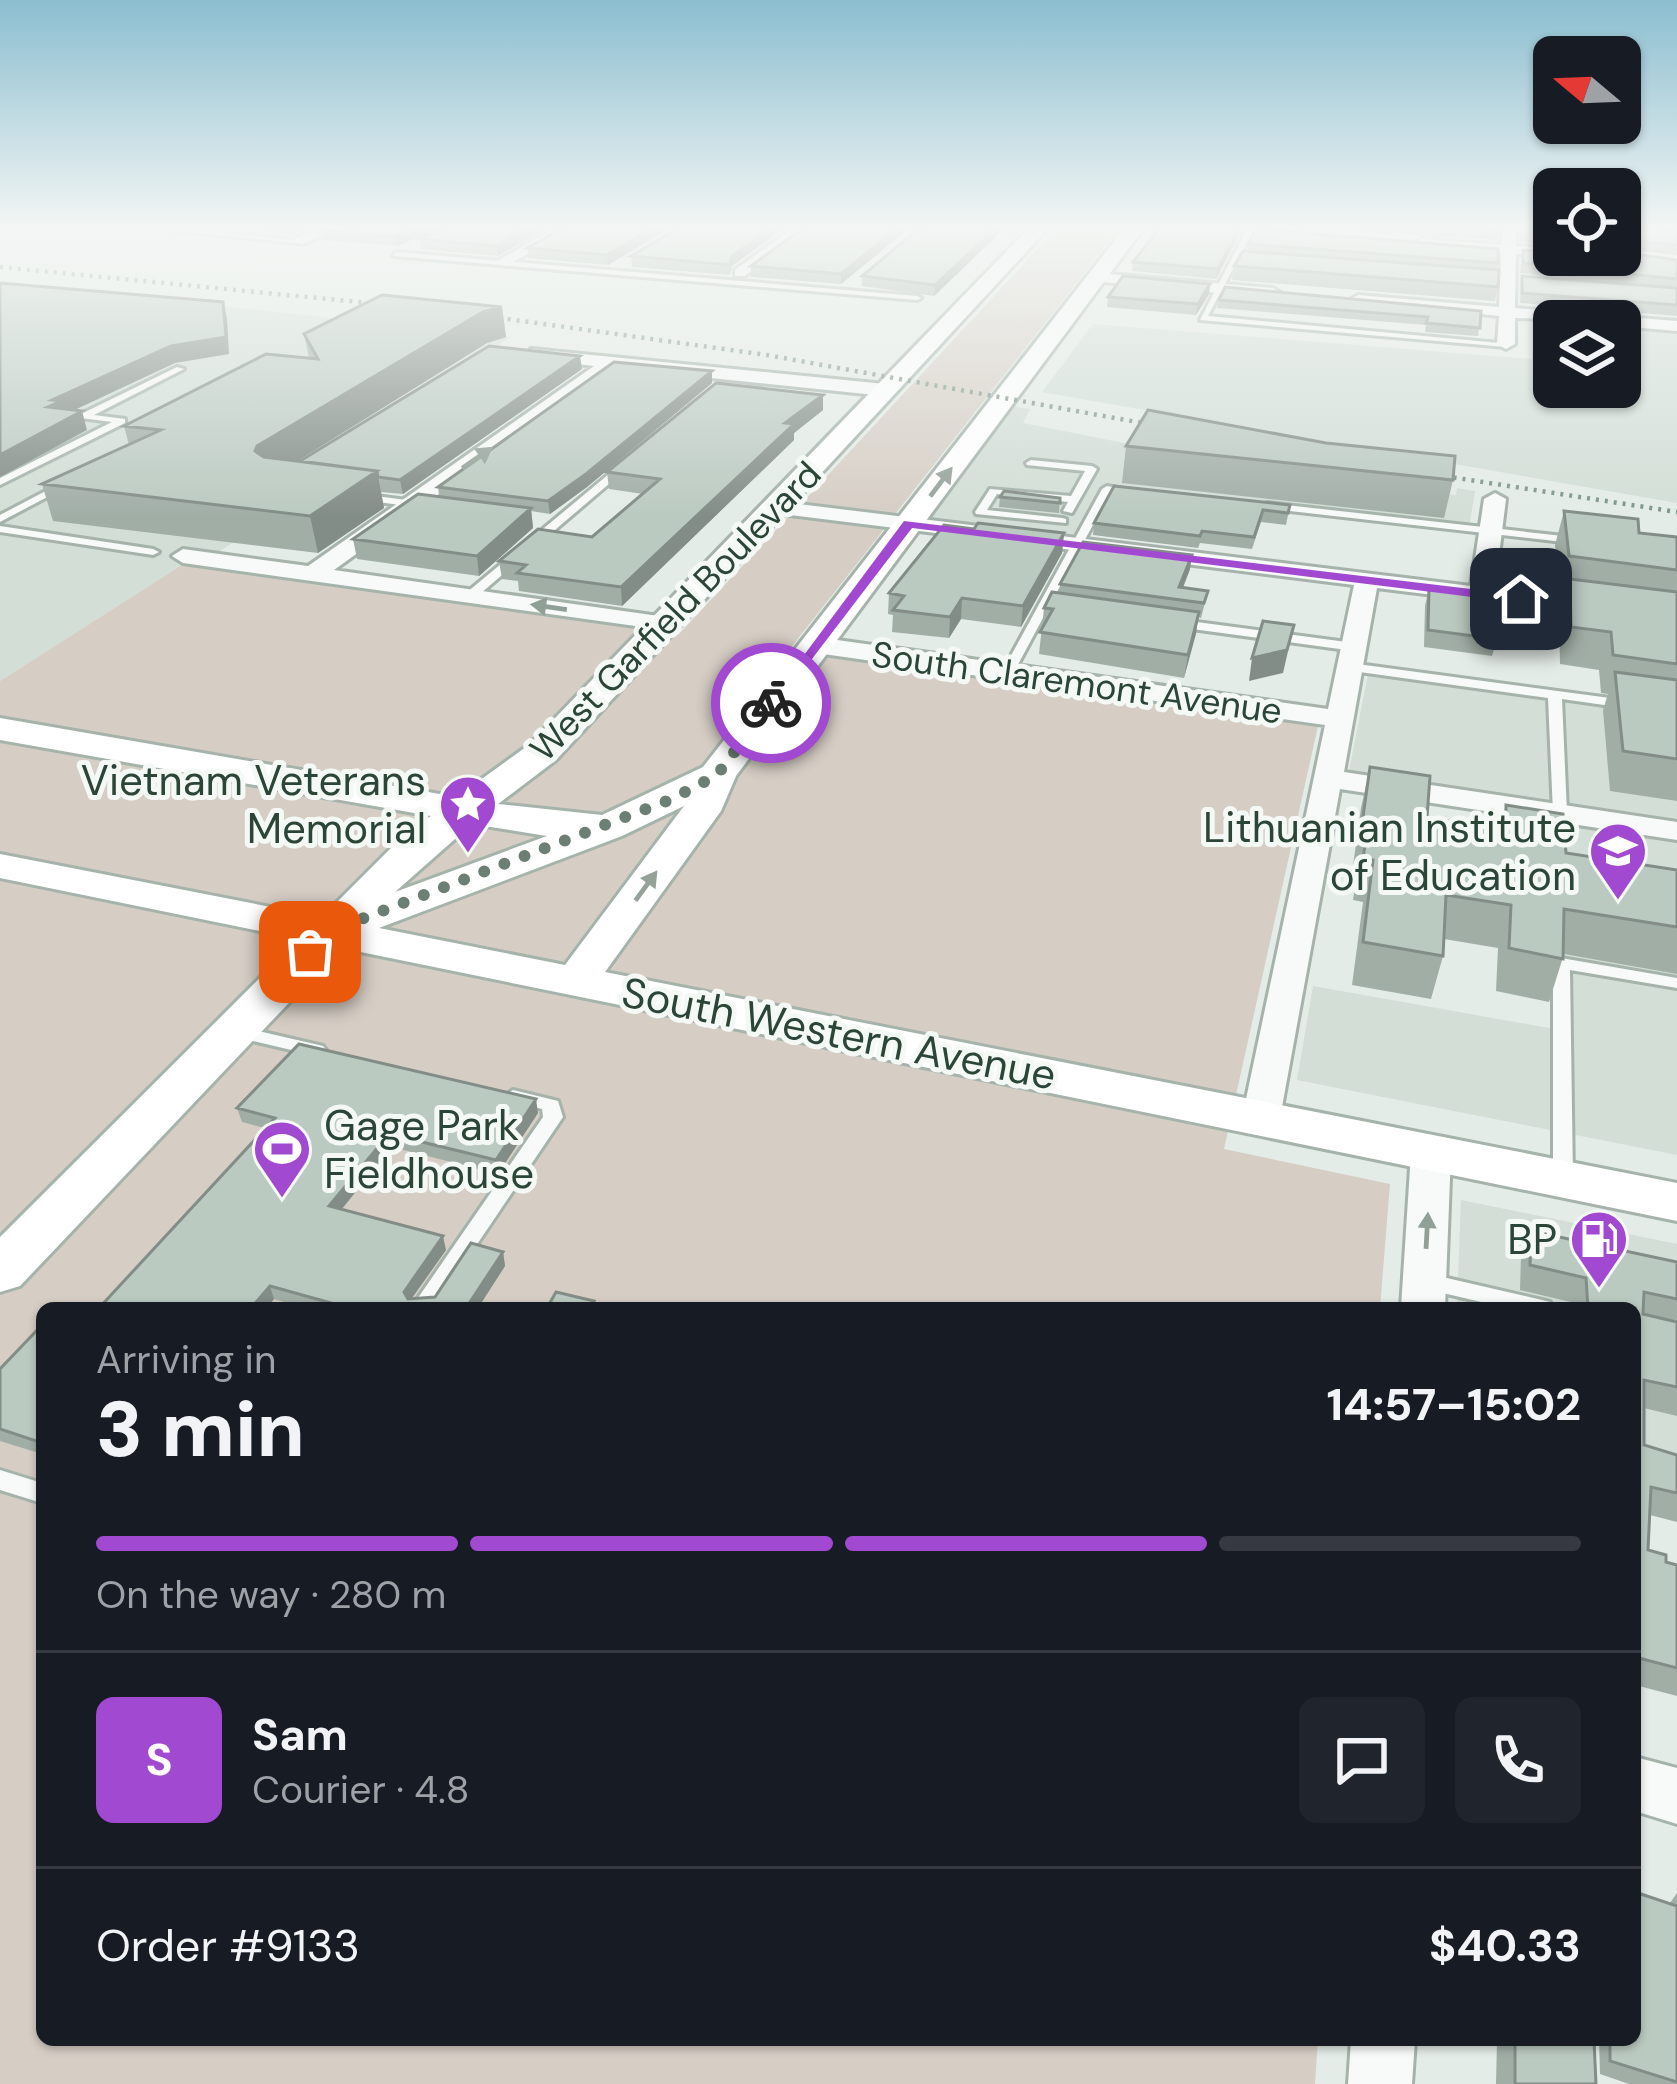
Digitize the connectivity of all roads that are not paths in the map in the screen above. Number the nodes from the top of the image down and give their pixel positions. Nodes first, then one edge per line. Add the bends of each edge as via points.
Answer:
1 (949, 322) edge
2 (1063, 322) edge
3 (1252, 322) edge
4 (1506, 322) edge
5 (1641, 323) edge
6 (1677, 326) edge
7 (1505, 344) joint
8 (511, 352) edge
9 (610, 362) junction
10 (180, 369) dead end
11 (734, 375) junction
12 (717, 390) edge
13 (885, 390) junction
14 (646, 449) edge
15 (1031, 463) dead end
16 (78, 478) edge
17 (0, 482) edge
18 (1152, 494) edge
19 (352, 496) edge
20 (1074, 500) junction
21 (1495, 500) dead end
22 (1243, 503) edge
23 (420, 505) junction
24 (774, 507) junction
25 (0, 519) edge
26 (536, 520) dead end
27 (558, 523) junction
28 (909, 524) junction
29 (0, 530) edge
30 (1491, 530) junction
31 (1056, 531) junction
32 (1590, 542) edge
33 (1076, 544) junction
34 (153, 552) dead end
35 (183, 556) dead end
36 (313, 574) junction
37 (1367, 580) junction
38 (1482, 594) junction
39 (470, 596) junction
40 (1044, 605) junction
41 (1067, 608) edge
42 (1677, 618) edge
43 (1161, 621) edge
44 (664, 622) junction
45 (816, 645) junction
46 (1352, 657) junction
47 (1008, 672) junction
48 (1555, 695) junction
49 (1636, 706) edge
50 (1339, 719) junction
51 (0, 729) edge
52 (717, 775) junction
53 (1328, 778) junction
54 (462, 810) junction
55 (1560, 814) junction
56 (608, 827) junction
57 (1677, 831) edge
58 (0, 866) edge
59 (328, 932) junction
60 (577, 980) junction
61 (1677, 983) edge
62 (233, 1031) junction
63 (346, 1057) edge
64 (482, 1089) edge
65 (1261, 1118) junction
66 (1431, 1153) junction
67 (1563, 1179) junction
68 (1677, 1202) edge
69 (0, 1271) edge
70 (1424, 1294) edge
71 (426, 1302) edge
72 (1488, 1302) edge
73 (0, 1480) edge
74 (36, 1491) edge
75 (1641, 1786) edge
76 (1677, 1796) edge
77 (1383, 2046) edge
78 (1380, 2084) edge

1 - 13 street, West Garfield Boulevard
28 -> 2 street
3 - 7 lane
4 - 7 street
5 - 6 street
8 - 9 street
9 - 11 street
23 -> 9 street
10 - 17 lane via 84,416 122,421
11 - 12 lane
11 - 13 street
13 - 24 street, West Garfield Boulevard
14 - 27 lane
15 - 20 lane via 1092,469
16 - 25 lane
18 - 33 lane via 1107,489
19 - 23 lane
20 - 31 lane
20 - 31 lane via 994,491 980,512
21 - 30 street
22 - 30 lane
23 - 36 street
24 - 28 street
24 - 44 street, West Garfield Boulevard
26 - 27 lane
27 - 39 lane
28 - 31 street
28 - 45 street
29 - 34 lane
30 - 32 lane
30 - 38 street
31 - 33 street
33 - 37 street
33 - 40 lane
35 - 36 street
36 - 39 street
37 - 38 street
37 - 46 street
38 - 42 street
44 -> 39 street
40 - 41 lane
40 - 47 lane
43 - 46 lane
44 - 54 street, West Garfield Boulevard via 525,769
45 - 47 street, South Claremont Avenue
45 - 52 street
46 - 48 lane
46 - 50 street
47 - 50 street, South Claremont Avenue
48 - 49 lane
48 - 55 lane
50 - 53 street
51 - 54 street
52 - 56 street
60 -> 52 street via 700,812
53 - 55 street
53 - 65 street
54 - 56 street
54 - 59 street, West Garfield Boulevard
55 - 57 street
56 - 59 street
58 - 59 street, South Western Avenue
59 - 60 street, South Western Avenue
59 - 62 street, West Garfield Boulevard
60 - 65 street, South Western Avenue
61 - 67 lane via 1561,963
62 - 63 lane
62 - 69 street, West Garfield Boulevard
64 - 71 lane via 551,1105 553,1117
65 - 66 street, South Western Avenue
66 - 67 street, South Western Avenue
70 -> 66 street
67 - 68 street, South Western Avenue
70 - 72 lane
73 - 74 lane
75 - 76 street
77 - 78 street

